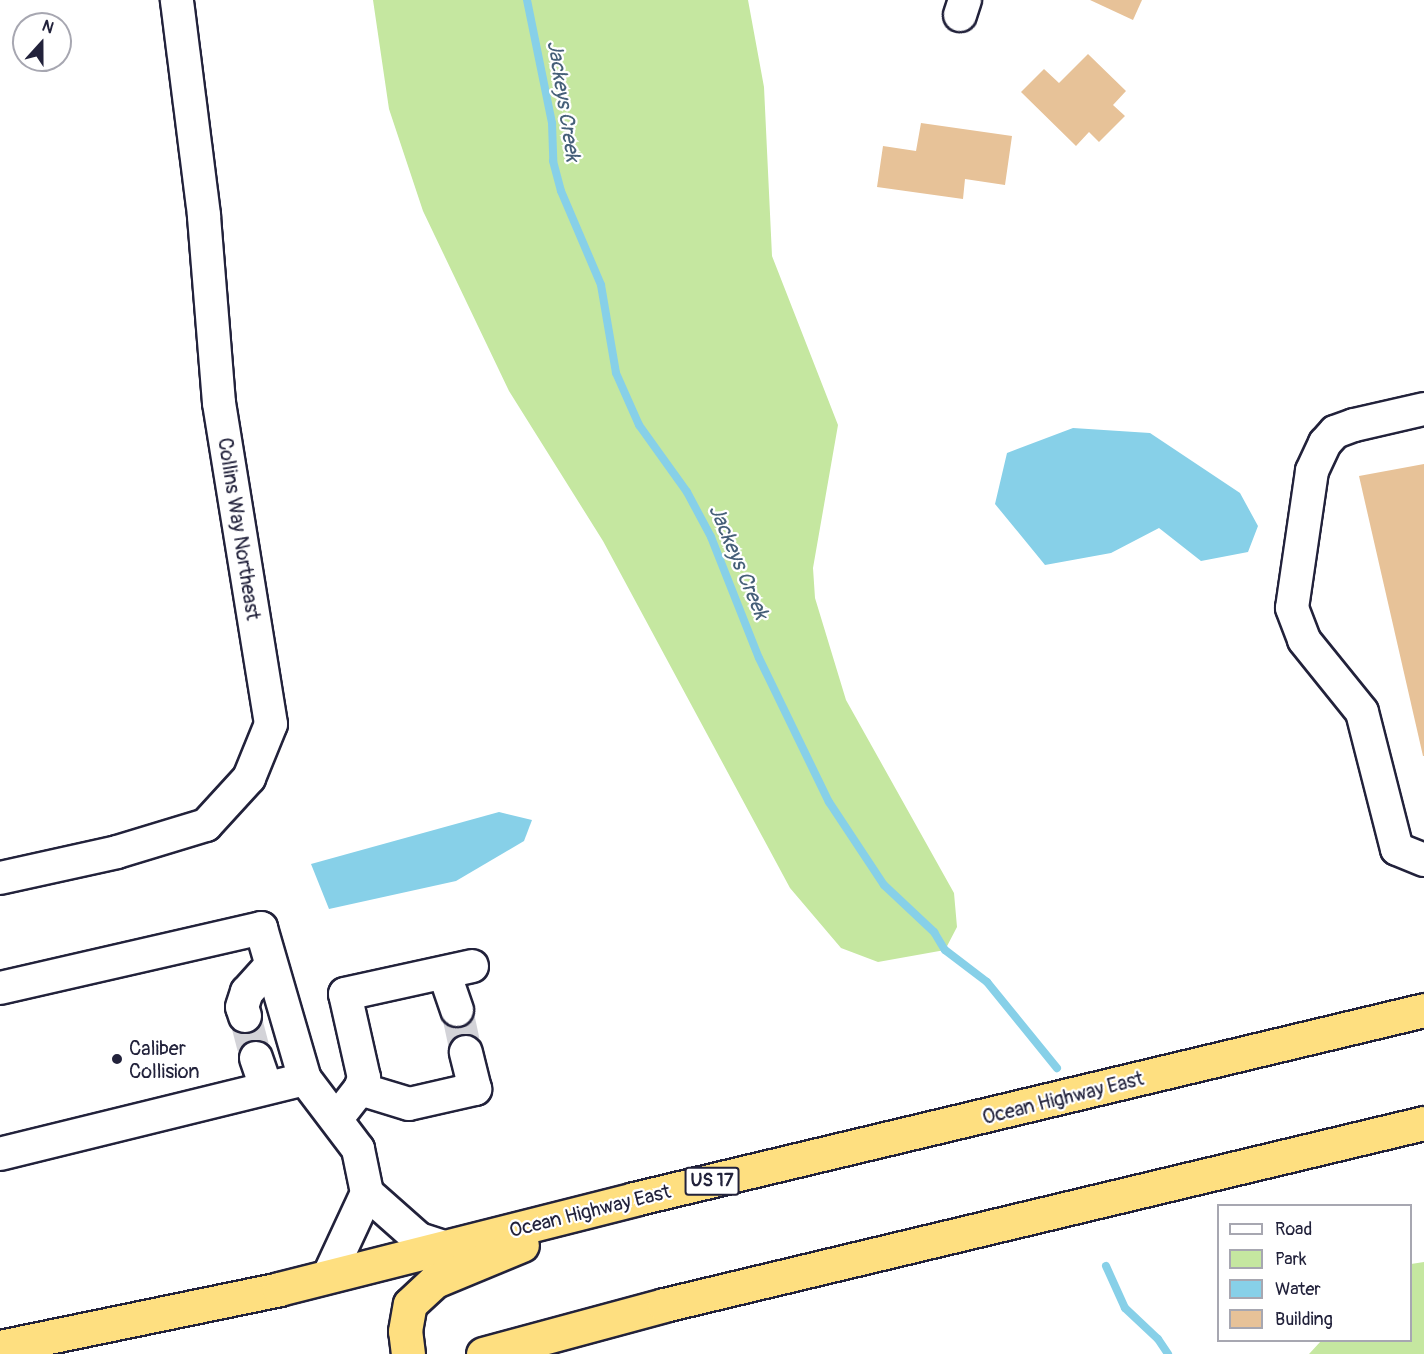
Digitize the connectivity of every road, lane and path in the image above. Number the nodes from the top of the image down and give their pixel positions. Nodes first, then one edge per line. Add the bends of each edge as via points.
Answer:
1 (177, 0) edge
2 (1424, 409) edge
3 (1424, 860) edge
4 (0, 878) edge
5 (271, 965) junction
6 (0, 988) edge
7 (457, 1010) tunnel mouth
8 (1424, 1010) edge
9 (245, 1016) tunnel mouth
10 (466, 1052) tunnel mouth
11 (256, 1058) tunnel mouth
12 (305, 1079) junction
13 (266, 1087) junction
14 (360, 1089) junction
15 (338, 1117) junction
16 (1424, 1123) edge
17 (0, 1154) edge
18 (366, 1194) junction
19 (634, 1199) junction
20 (444, 1247) junction
21 (328, 1277) junction
22 (0, 1347) edge
23 (408, 1354) edge
24 (483, 1354) edge

1 - 4 street, Collins Way Northeast via 204,215 219,403 271,724 249,778 206,825 117,852
2 - 3 street via 1354,425 1335,432 1324,443 1312,471 1292,608 1304,640 1362,712 1397,849
5 - 6 street via 261,928
5 - 9 street via 247,992 242,1007
5 - 12 street
7 - 14 street via 459,970 345,994 364,1078
8 - 19 highway, Ocean Highway East / US 17
10 - 14 street via 475,1089 409,1104
11 - 13 street
12 - 13 street
12 - 15 street
13 - 17 street
14 - 15 street
15 - 18 street via 358,1149
16 - 24 highway via 675,1302
18 - 20 street via 419,1239
18 - 21 street
19 - 20 highway, Ocean Highway East / US 17
19 - 23 highway via 435,1281 410,1304 405,1331
20 - 21 highway, Ocean Highway East / US 17
21 - 22 highway, Ocean Highway East / US 17

